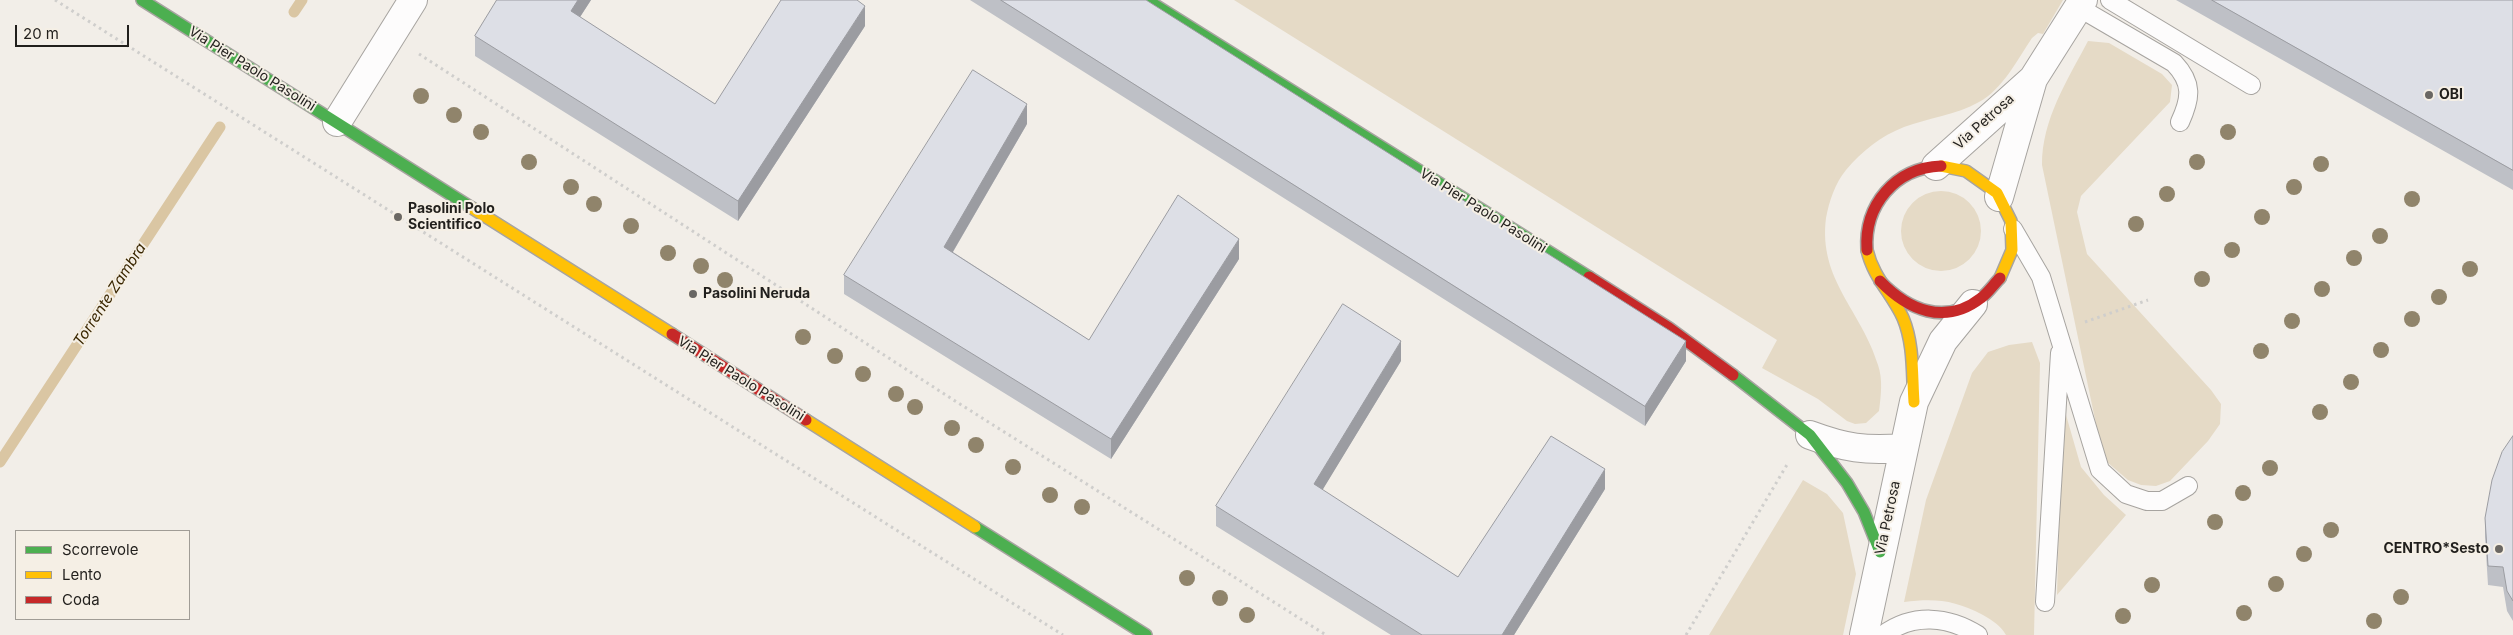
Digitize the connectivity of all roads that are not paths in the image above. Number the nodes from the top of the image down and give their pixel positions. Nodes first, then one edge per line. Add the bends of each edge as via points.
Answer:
1 (142, 0) edge
2 (413, 0) edge
3 (1147, 0) edge
4 (2110, 0) edge
5 (2081, 3) edge
6 (2033, 79) junction
7 (2251, 85) dead end
8 (337, 122) junction
9 (2180, 122) dead end
10 (1936, 166) junction
11 (1999, 197) junction
12 (2012, 226) junction
13 (1880, 281) junction
14 (1973, 304) junction
15 (2060, 336) junction
16 (1914, 402) junction
17 (1808, 434) junction
18 (1902, 448) junction
19 (2188, 486) dead end
20 (1880, 552) junction
21 (2045, 602) dead end
22 (1146, 635) edge
23 (1864, 635) edge
24 (1883, 635) edge
25 (1978, 635) edge

1 - 8 street, Via Pier Paolo Pasolini
2 - 8 street
3 - 17 street, Via Pier Paolo Pasolini via 1669,328
4 - 7 lane
5 - 6 street, Via Petrosa
5 - 9 lane via 2181,70 2187,79 2189,95
6 - 10 street, Via Petrosa
6 - 11 street, Via Petrosa
8 - 22 street, Via Pier Paolo Pasolini
10 - 11 street, Via Petrosa via 1976,176
10 - 13 street, Via Petrosa via 1911,172 1898,180 1886,190 1872,212 1867,245 1870,264
11 - 12 street, Via Petrosa
12 - 14 street, Via Petrosa via 2013,242 2008,267 1994,289
12 - 15 lane via 2040,277
13 - 14 street, Via Petrosa via 1895,297 1925,311 1957,310
13 - 16 street, Via Petrosa via 1903,320 1911,353
14 - 16 street, Via Petrosa via 1943,340
15 - 19 lane via 2100,470 2126,494 2146,501 2162,501
15 - 21 lane
16 - 18 street, Via Petrosa
17 - 18 street, Via Pier Paolo Pasolini via 1839,445 1869,450
17 - 20 street, Via Pier Paolo Pasolini via 1847,482 1864,512
18 - 20 street, Via Petrosa
20 - 23 street, Via Petrosa
24 - 25 lane via 1913,621 1936,618 1963,626

